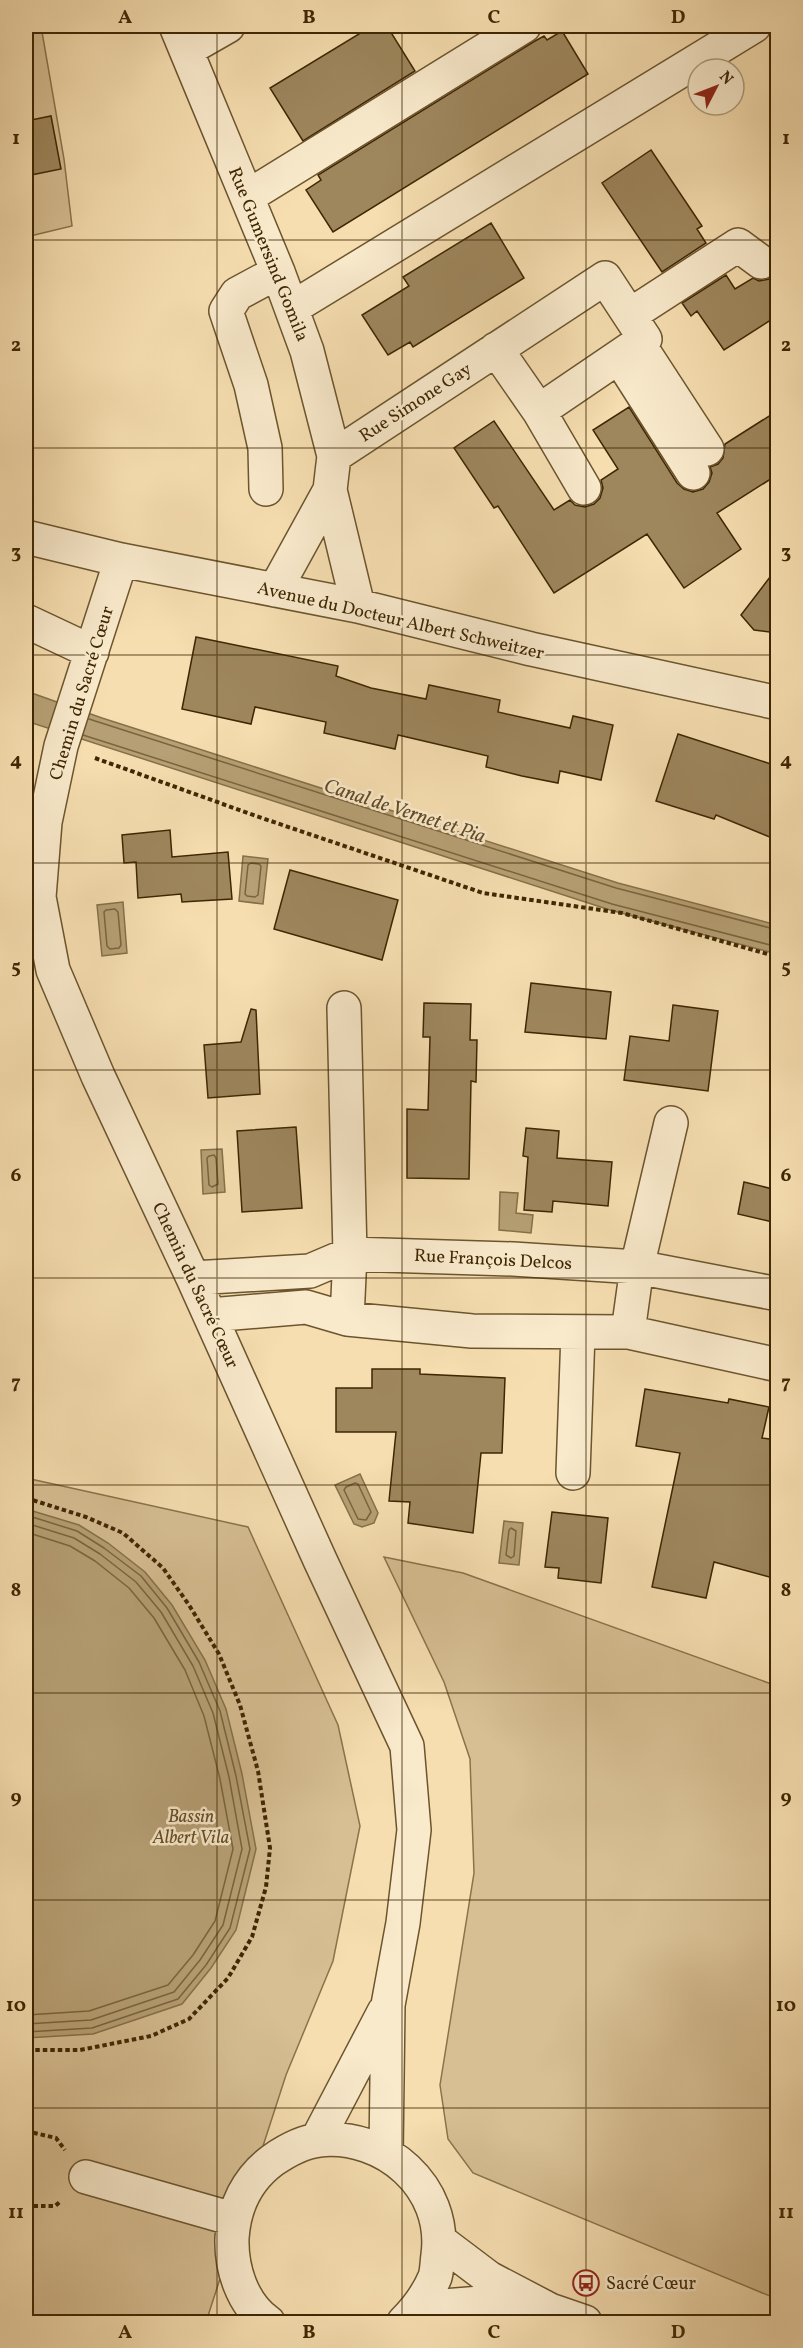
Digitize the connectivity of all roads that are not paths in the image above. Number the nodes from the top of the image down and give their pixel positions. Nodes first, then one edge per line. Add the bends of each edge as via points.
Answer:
1 (228, 26) edge
2 (524, 26) edge
3 (754, 26) edge
4 (181, 38) edge
5 (247, 197) junction
6 (761, 262) dead end
7 (278, 272) junction
8 (292, 308) junction
9 (629, 338) junction
10 (496, 349) junction
11 (539, 411) junction
12 (334, 456) junction
13 (700, 461) dead end
14 (584, 488) dead end
15 (266, 489) dead end
16 (330, 490) junction
17 (26, 537) edge
18 (121, 560) junction
19 (275, 590) junction
20 (358, 606) junction
21 (26, 621) edge
22 (92, 652) junction
23 (777, 703) edge
24 (344, 1008) dead end
25 (671, 1123) dead end
26 (350, 1254) junction
27 (637, 1267) junction
28 (193, 1278) junction
29 (777, 1294) edge
30 (210, 1315) junction
31 (347, 1319) junction
32 (628, 1332) junction
33 (578, 1333) junction
34 (777, 1365) edge
35 (573, 1473) dead end
36 (388, 2006) junction
37 (317, 2140) junction
38 (386, 2152) junction
39 (86, 2177) road end
40 (233, 2219) junction
41 (440, 2241) junction
42 (550, 2310) junction
43 (411, 2315) edge
44 (268, 2322) edge
45 (585, 2322) edge

1 - 4 street
2 - 5 street
3 - 8 street
4 - 5 street, Rue Gumersind Gomila
5 - 7 street, Rue Gumersind Gomila
6 - 9 street via 738,245
7 - 8 street, Rue Gumersind Gomila
7 - 15 street via 237,294 226,312 251,385 265,448
8 - 12 street, Rue Gumersind Gomila
9 - 10 street, Rue Simone Gay via 605,278
9 - 11 street
9 - 13 street
10 - 11 street
10 - 12 street, Rue Simone Gay
11 - 14 street
12 - 16 street, Rue Gumersind Gomila
16 - 19 street, Rue Gumersind Gomila
16 - 20 street, Rue Gumersind Gomila
17 - 18 street, Avenue du Docteur Albert Schweitzer
18 - 19 street, Avenue du Docteur Albert Schweitzer
18 - 22 street, Chemin du Sacré Cœur
19 - 20 street, Avenue du Docteur Albert Schweitzer
20 - 23 street, Avenue du Docteur Albert Schweitzer
21 - 22 street
22 - 28 street, Chemin du Sacré Cœur via 62,746 45,822 39,897 53,970
24 - 26 street
25 - 27 street
26 - 27 street, Rue François Delcos
26 - 28 street, Rue François Delcos via 310,1271
26 - 31 street
27 - 29 street, Rue François Delcos
27 - 32 street
28 - 30 street, Chemin du Sacré Cœur
30 - 31 street via 306,1307
30 - 36 street, Chemin du Sacré Cœur via 407,1746 414,1830
31 - 33 street via 471,1331
32 - 33 street
32 - 34 street
33 - 35 street
36 - 37 street, Chemin du Sacré Cœur
36 - 38 street, Chemin du Sacré Cœur
37 - 38 street via 353,2141
37 - 40 street via 288,2150 263,2168 244,2191
38 - 41 street via 413,2173 427,2194
39 - 40 street
40 - 44 street via 231,2255 241,2289
41 - 42 street via 489,2278
41 - 43 street via 435,2276
42 - 43 street via 481,2303
42 - 45 street

